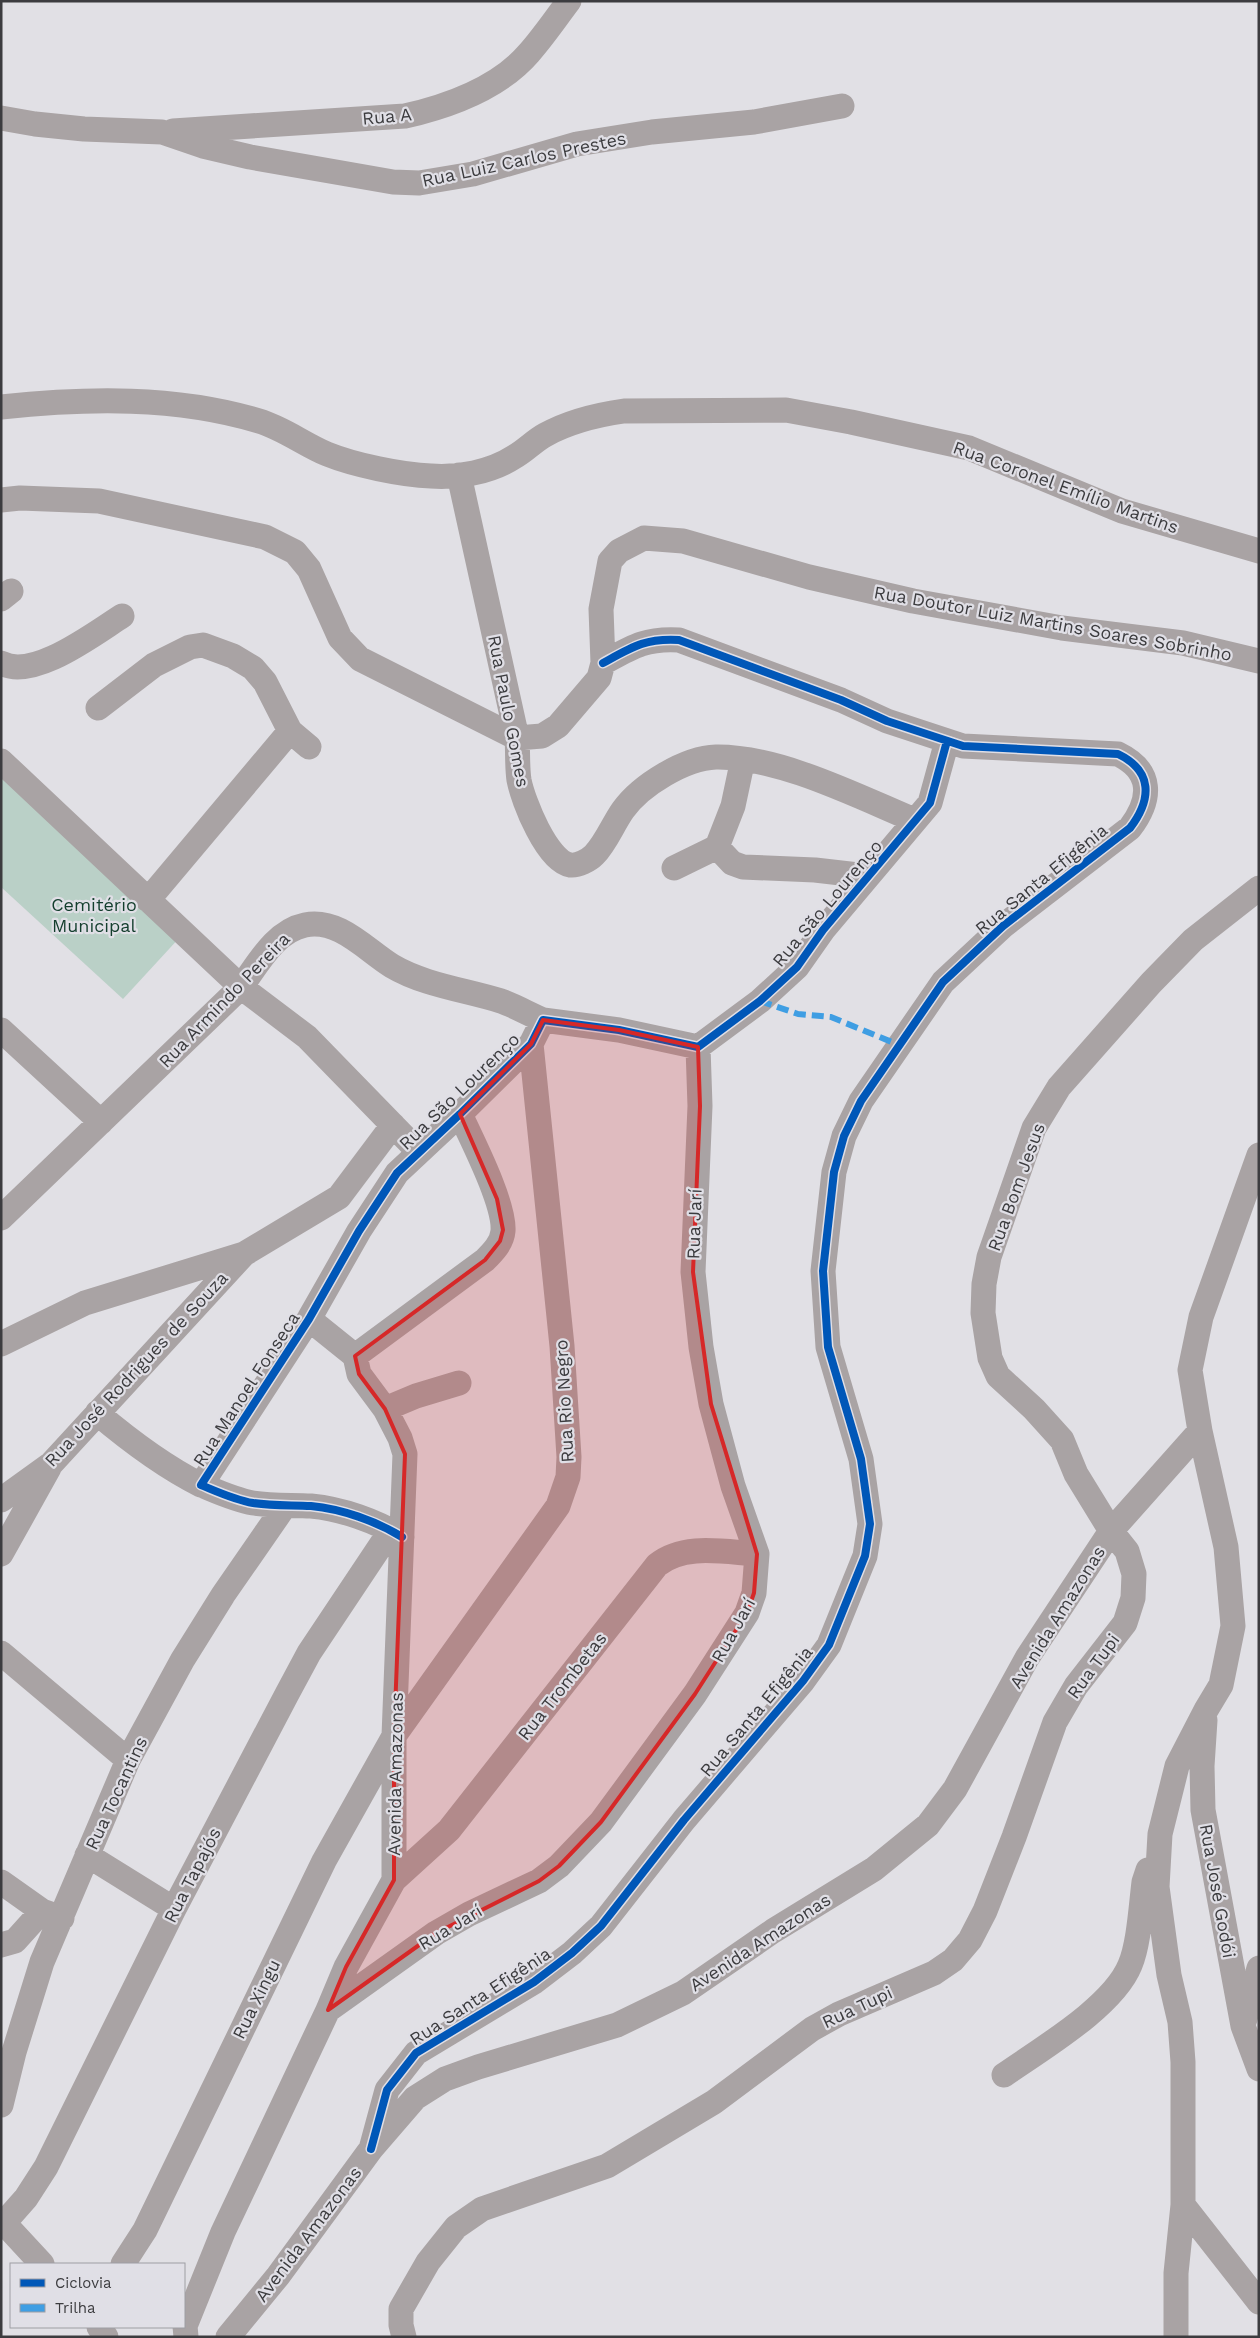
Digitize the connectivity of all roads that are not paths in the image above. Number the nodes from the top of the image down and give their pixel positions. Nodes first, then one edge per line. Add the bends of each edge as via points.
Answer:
1 (570, 1) edge
2 (842, 106) dead end
3 (1, 118) edge
4 (162, 132) junction
5 (1, 407) edge
6 (459, 475) junction
7 (1, 500) edge
8 (1259, 551) edge
9 (122, 616) dead end
10 (1259, 661) edge
11 (1, 663) edge
12 (603, 663) junction
13 (98, 708) dead end
14 (290, 731) junction
15 (517, 738) junction
16 (947, 742) junction
17 (309, 747) dead end
18 (742, 758) junction
19 (1, 761) edge
20 (914, 820) junction
21 (717, 847) junction
22 (674, 868) dead end
23 (867, 876) junction
24 (1259, 888) edge
25 (148, 900) junction
26 (241, 987) junction
27 (543, 1020) junction
28 (1, 1030) edge
29 (531, 1044) junction
30 (698, 1047) junction
31 (460, 1114) junction
32 (101, 1122) junction
33 (393, 1125) junction
34 (419, 1152) junction
35 (1259, 1155) edge
36 (1254, 1183) edge
37 (339, 1197) junction
38 (1, 1218) edge
39 (359, 1231) junction
40 (244, 1254) junction
41 (310, 1319) junction
42 (1, 1344) edge
43 (355, 1356) junction
44 (459, 1383) dead end
45 (385, 1410) junction
46 (97, 1414) junction
47 (1200, 1431) junction
48 (51, 1464) junction
49 (201, 1485) junction
50 (1, 1500) edge
51 (284, 1507) junction
52 (1111, 1531) junction
53 (397, 1533) junction
54 (1, 1554) edge
55 (756, 1554) junction
56 (1, 1653) edge
57 (1206, 1710) junction
58 (394, 1736) junction
59 (128, 1760) junction
60 (1160, 1834) junction
61 (87, 1855) junction
62 (394, 1880) junction
63 (1, 1882) edge
64 (174, 1909) junction
65 (52, 1915) junction
66 (1, 1945) edge
67 (1259, 1968) edge
68 (328, 2010) junction
69 (1243, 2026) junction
70 (1259, 2069) edge
71 (1004, 2075) dead end
72 (1, 2105) edge
73 (371, 2149) junction
74 (1184, 2206) junction
75 (2, 2223) edge
76 (41, 2263) edge
77 (124, 2263) edge
78 (1259, 2302) edge
79 (186, 2337) edge
80 (228, 2337) edge
81 (404, 2337) edge
82 (1176, 2337) edge

1 - 4 street, Rua A via 528,54 506,74 438,109 405,116
2 - 4 street, Rua Luiz Carlos Prestes via 754,122 652,132 577,144 473,174 419,183 393,182 250,157
3 - 4 street, Rua Luiz Carlos Prestes via 84,129
5 - 6 street, Rua Coronel Emílio Martins via 67,400 182,403 261,422 329,455 395,472
6 - 8 street, Rua Coronel Emílio Martins via 479,472 513,458 545,435 599,414 786,410 969,448 1122,511
6 - 15 street, Rua Paulo Gomes
7 - 15 street via 99,501 265,537 295,552 309,568 340,638 360,659
9 - 11 street via 73,648 46,660 20,667
10 - 12 street, Rua Doutor Luiz Martins Soares Sobrinho via 1183,643 1062,628 914,601 809,577 684,541 644,538 610,561 601,609
12 - 15 street, Rua Doutor Luiz Martins Soares Sobrinho via 599,678 558,726 542,736
12 - 16 street, Rua Santa Efigênia via 637,644 658,639 679,640
13 - 14 street via 154,665 190,647 203,645 233,656 253,668 265,682
14 - 17 street
14 - 25 street
15 - 18 street, Rua Paulo Gomes via 520,781 533,817 547,848 558,860 571,865 594,855 624,808 664,775 693,761 715,757
16 - 20 street, Rua São Lourenço via 930,802
16 - 73 street, Rua Santa Efigênia via 963,746 1118,754 1140,768 1145,779 1145,794 1139,816 1130,828 1004,926 943,982 861,1101 844,1136 834,1172 823,1271 828,1346 861,1459 870,1524 865,1556 848,1604 829,1645 803,1681 684,1820 601,1926 534,1982 416,2053 404,2066 387,2090
18 - 20 street, Rua Paulo Gomes via 798,773
18 - 21 street via 733,806
19 - 25 street
20 - 23 street, Rua São Lourenço
21 - 22 street
21 - 23 street via 732,863 743,867
23 - 30 street, Rua São Lourenço via 798,966 760,1001
24 - 52 street, Rua Bom Jesus via 1193,940 1059,1087 1034,1128 989,1257 983,1313 990,1358 998,1376 1062,1440 1076,1474
25 - 26 street
26 - 27 street, Rua Armindo Pereira via 274,943 287,932 308,924 319,924 340,930 394,967 426,980 504,1002
26 - 32 street, Rua Armindo Pereira
26 - 33 street via 307,1038
27 - 29 street, Rua São Lourenço
27 - 30 street via 620,1030
28 - 32 street
29 - 31 street, Rua São Lourenço
29 - 58 street, Rua Rio Negro via 562,1346 568,1477 558,1506
30 - 55 street, Rua Jarí via 700,1106 693,1272 701,1347 716,1422
31 - 34 street, Rua São Lourenço
31 - 43 street via 497,1199 503,1230 500,1241 485,1260
32 - 38 street, Rua Armindo Pereira
33 - 34 street
33 - 37 street
34 - 39 street, Rua São Lourenço via 396,1173
35 - 36 street
36 - 47 street via 1201,1317 1190,1370
37 - 39 street
37 - 40 street
39 - 41 street, Rua Manoel Fonseca
40 - 42 street via 85,1303
40 - 46 street, Rua José Rodrigues de Souza
41 - 43 street
41 - 49 street, Rua Manoel Fonseca
43 - 45 street, Avenida Amazonas via 364,1382
44 - 45 street via 416,1396
45 - 53 street, Avenida Amazonas via 405,1454
46 - 48 street, Rua José Rodrigues de Souza
46 - 49 street via 150,1456
47 - 52 street, Avenida Amazonas
47 - 57 street via 1226,1547 1234,1626 1222,1685
48 - 50 street, Rua José Rodrigues de Souza
48 - 54 street
49 - 51 street, Rua Manoel Fonseca via 251,1502
51 - 53 street, Rua Manoel Fonseca via 311,1506 346,1512
51 - 59 street, Rua Tocantins via 208,1619
52 - 73 street, Avenida Amazonas via 1026,1658 955,1790 928,1825 874,1869 773,1931 683,1993 618,2025 445,2079 415,2098
52 - 81 street, Rua Tupi via 1127,1551 1134,1574 1134,1598 1125,1623 1076,1686 1055,1722 985,1911 970,1940 954,1960 934,1973 812,2029 714,2102 607,2166 482,2209 456,2228 428,2262 401,2309
53 - 58 street, Avenida Amazonas
53 - 64 street, Rua Tapajós via 309,1653
55 - 62 street, Rua Trombetas via 681,1552 658,1565 449,1830
55 - 68 street, Rua Jarí via 754,1593 747,1613 695,1694 601,1822 559,1866 539,1881 436,1933
56 - 59 street
57 - 60 street via 1177,1766
57 - 69 street, Rua José Godói via 1203,1810
58 - 62 street, Avenida Amazonas
58 - 77 street, Rua Xingu via 324,1861 145,2230
59 - 61 street, Rua Tocantins
60 - 71 street via 1144,1882 1130,1965 1116,1988 1075,2025
60 - 74 street via 1157,1887 1180,2022 1183,2062
61 - 64 street
61 - 65 street, Rua Tocantins
62 - 68 street, Avenida Amazonas via 346,1967
63 - 65 street
64 - 75 street, Rua Tapajós via 46,2167 26,2198
65 - 66 street via 15,1941
65 - 72 street, Rua Tocantins via 42,1962
67 - 69 street
68 - 79 street, Avenida Amazonas via 223,2232 185,2326
69 - 70 street, Rua José Godói
73 - 80 street, Avenida Amazonas via 278,2276
74 - 78 street
74 - 82 street via 1176,2273
75 - 76 street

